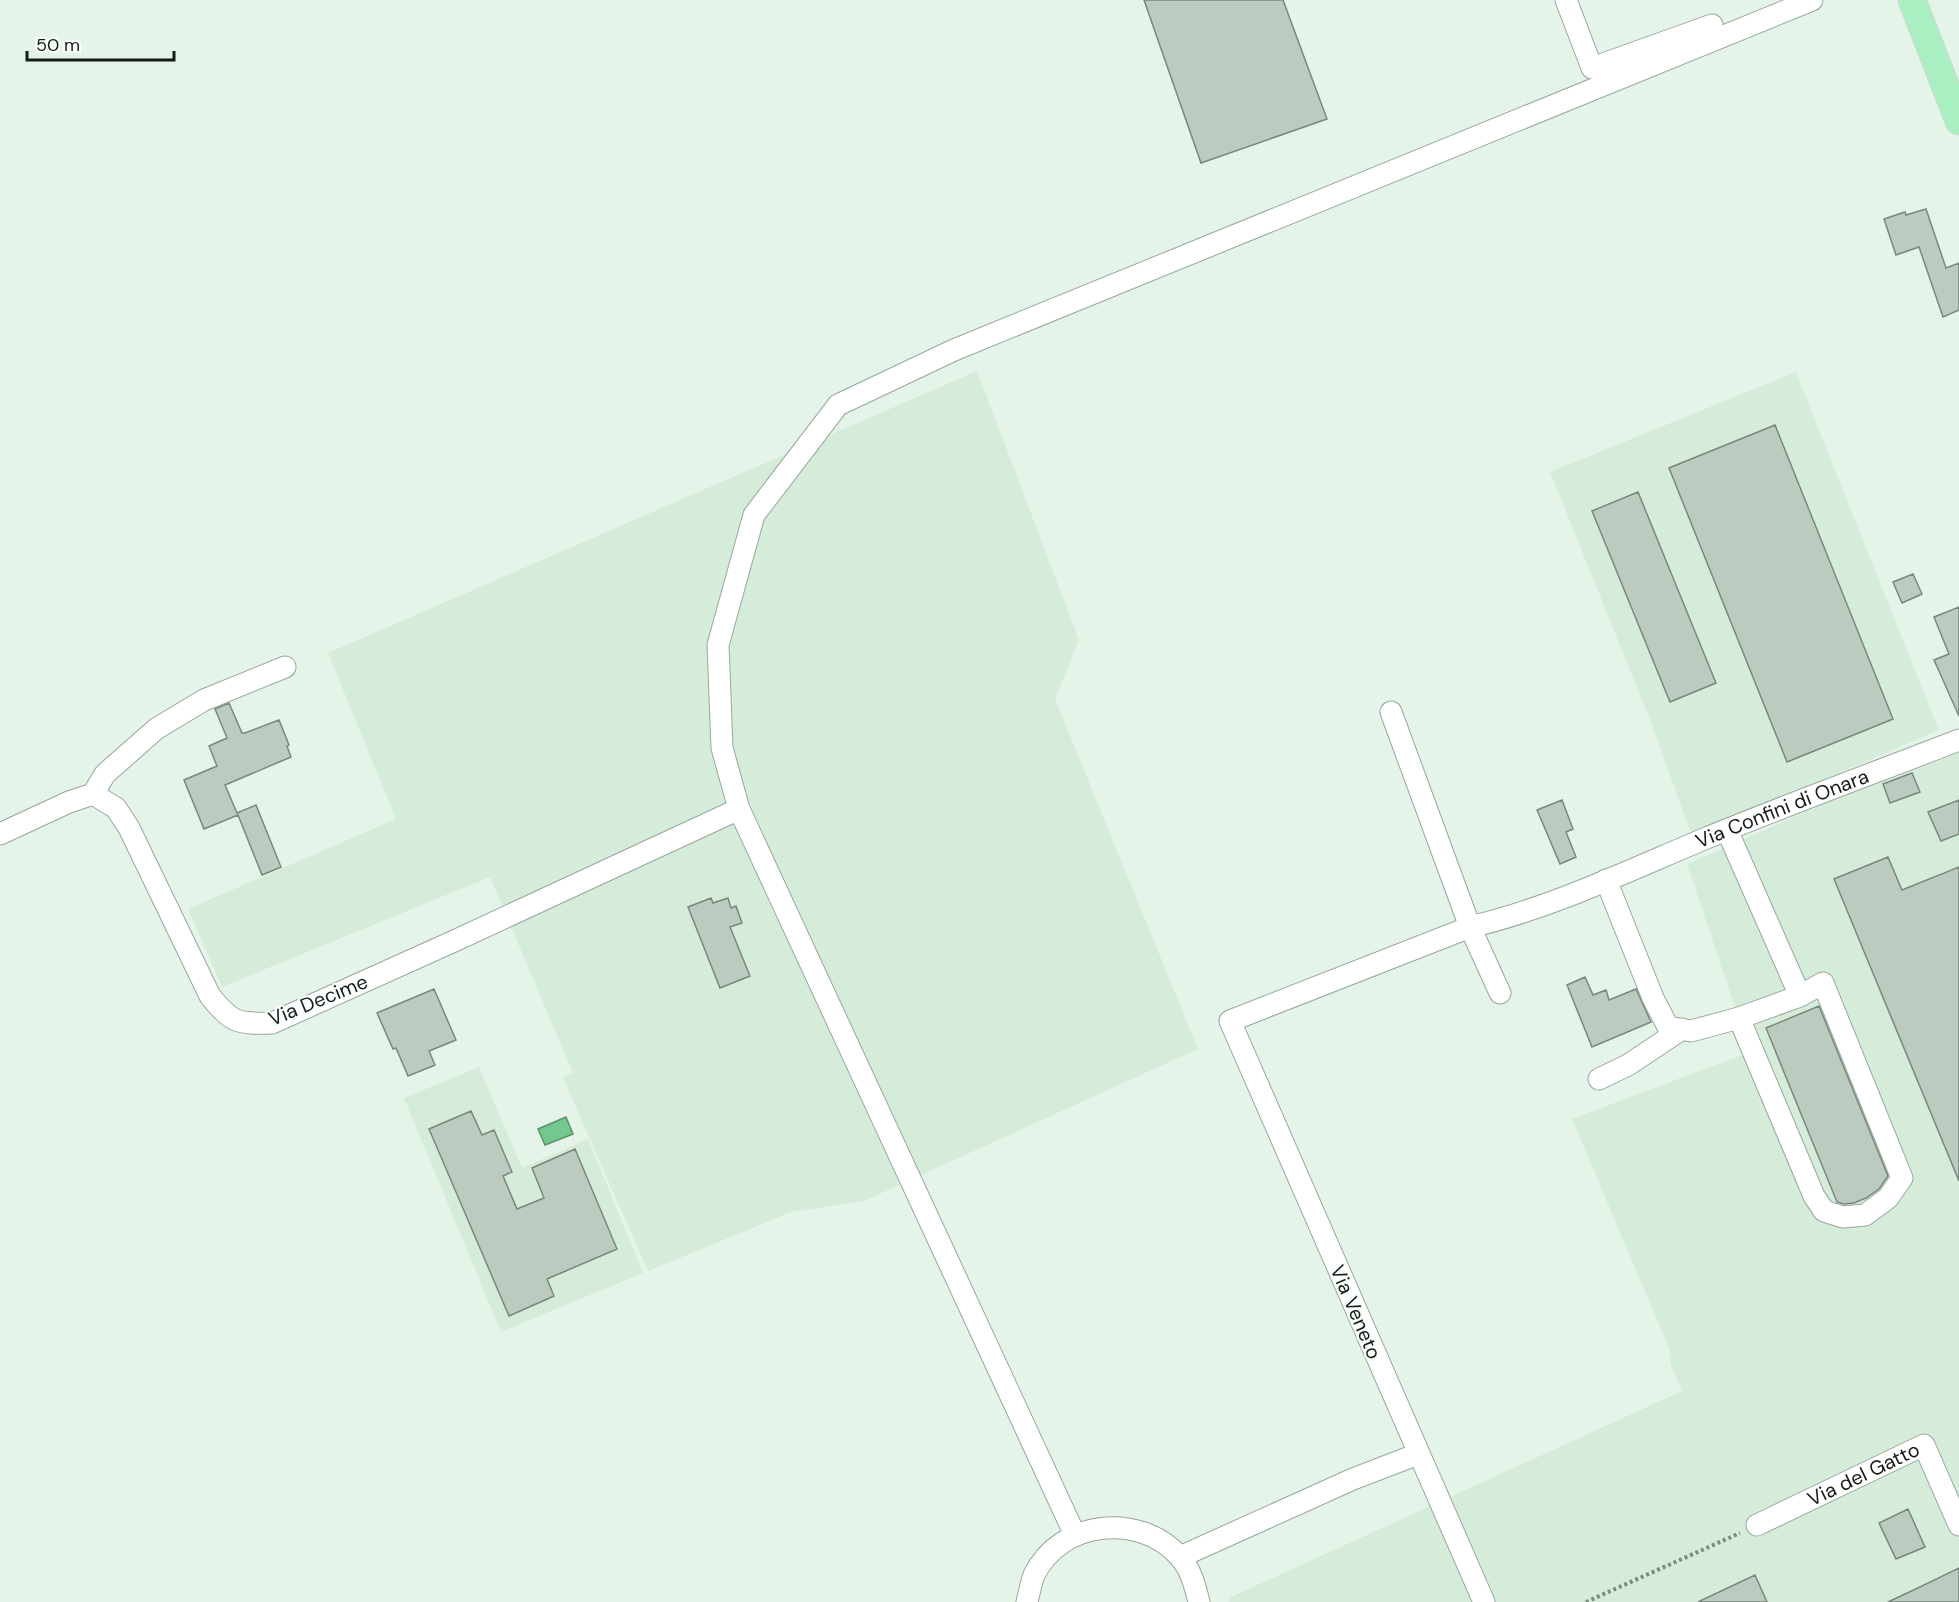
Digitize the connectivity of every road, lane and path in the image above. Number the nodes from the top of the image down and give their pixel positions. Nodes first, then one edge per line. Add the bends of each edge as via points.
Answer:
1 (1566, 0) edge
2 (1812, 0) edge
3 (1912, 0) edge
4 (1712, 25) dead end
5 (1959, 121) edge
6 (285, 667) dead end
7 (1391, 712) dead end
8 (1959, 740) edge
9 (93, 794) junction
10 (739, 809) junction
11 (1727, 830) junction
12 (0, 834) edge
13 (1606, 880) junction
14 (1470, 927) junction
15 (1500, 993) dead end
16 (1800, 996) junction
17 (1739, 1018) junction
18 (1230, 1021) joint
19 (1682, 1029) junction
20 (1599, 1079) dead end
21 (1418, 1454) junction
22 (1757, 1525) joint
23 (1959, 1525) edge
24 (1075, 1535) junction
25 (1179, 1557) junction
26 (1027, 1602) edge
27 (1199, 1602) edge
28 (1484, 1602) edge
29 (1586, 1602) edge

1 - 4 street via 1592,68
2 - 10 street via 954,350 838,405 754,515 718,645 723,748
3 - 5 main road
6 - 9 street via 204,700 156,729 105,774
7 - 14 street
8 - 11 street, Via Confini di Onara
9 - 10 street, Via Decime via 116,808 129,828 210,996 226,1016 245,1024 272,1023
9 - 12 street
10 - 24 street
11 - 13 street, Via Confini di Onara
11 - 16 street
13 - 14 street, Via Confini di Onara via 1503,919
13 - 19 street via 1653,998 1668,1027
14 - 15 street
14 - 18 street, Via Confini di Onara
16 - 17 street
16 - 17 street via 1822,983 1902,1178 1888,1198 1865,1215 1843,1218 1824,1211 1814,1196
17 - 19 street via 1691,1031
18 - 21 street, Via Veneto
19 - 20 street via 1629,1065
21 - 25 street
21 - 28 street, Via Veneto
22 - 23 street, Via del Gatto via 1924,1445
22 - 29 path
24 - 25 street via 1102,1527 1131,1528 1158,1538
24 - 26 street via 1051,1552 1035,1575
25 - 27 street via 1194,1580

